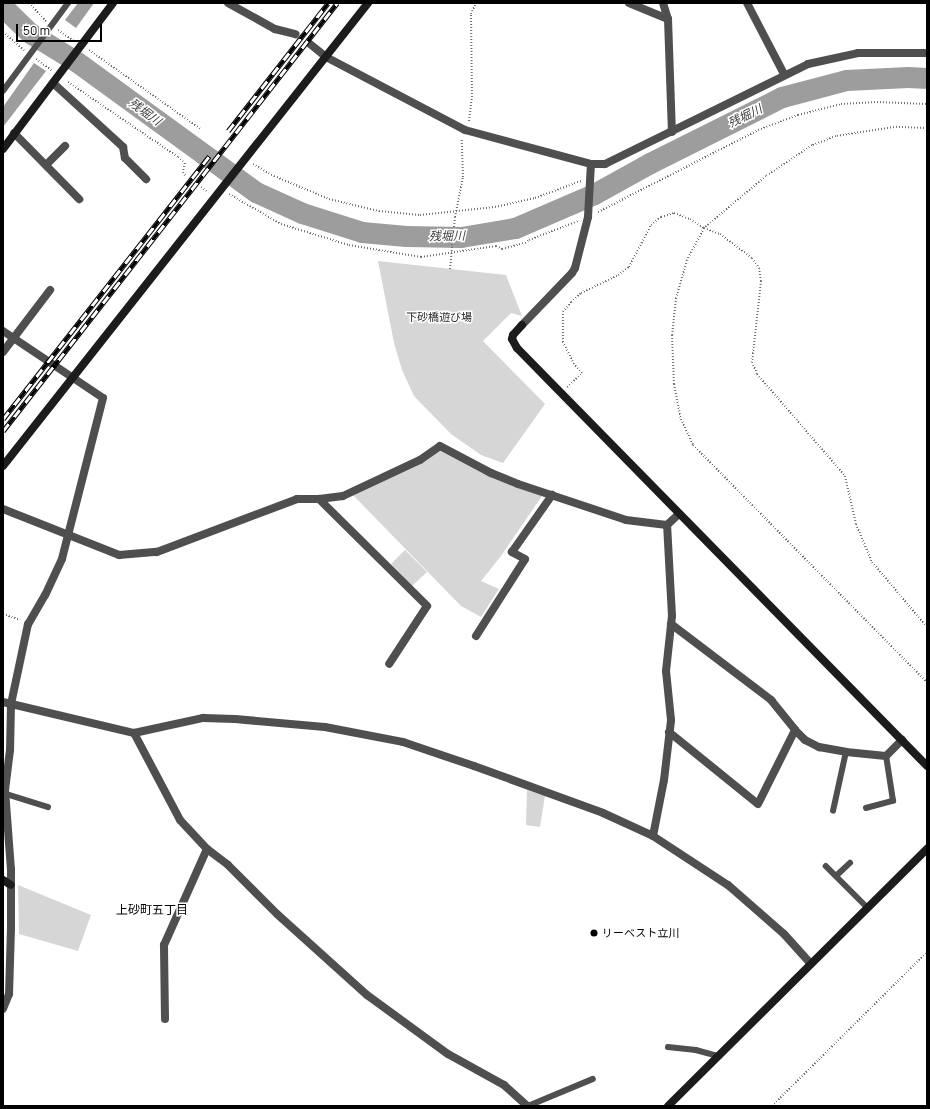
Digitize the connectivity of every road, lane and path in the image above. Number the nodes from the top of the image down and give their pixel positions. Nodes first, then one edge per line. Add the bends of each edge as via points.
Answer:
1 (29, 3) edge
2 (68, 3) edge
3 (113, 3) edge
4 (228, 3) edge
5 (368, 3) edge
6 (476, 3) edge
7 (629, 3) edge
8 (663, 3) edge
9 (747, 3) edge
10 (668, 19) junction
11 (51, 26) junction
12 (295, 34) tunnel mouth
13 (310, 44) tunnel mouth
14 (78, 45) junction
15 (927, 53) edge
16 (326, 57) junction
17 (784, 74) junction
18 (62, 76) junction
19 (53, 83) junction
20 (3, 91) edge
21 (927, 104) edge
22 (468, 124) dead end
23 (927, 128) edge
24 (202, 130) dead end
25 (672, 132) junction
26 (14, 133) junction
27 (462, 137) dead end
28 (65, 146) dead end
29 (3, 149) edge
30 (247, 162) junction
31 (591, 164) junction
32 (46, 165) junction
33 (185, 175) dead end
34 (146, 179) dead end
35 (582, 180) dead end
36 (201, 187) dead end
37 (226, 189) junction
38 (209, 192) dead end
39 (79, 199) dead end
40 (458, 212) junction
41 (592, 212) junction
42 (580, 220) dead end
43 (704, 228) junction
44 (453, 253) junction
45 (450, 269) dead end
46 (50, 290) dead end
47 (3, 331) edge
48 (14, 338) junction
49 (3, 352) edge
50 (73, 377) junction
51 (576, 378) dead end
52 (3, 466) edge
53 (552, 495) junction
54 (319, 498) junction
55 (3, 508) edge
56 (679, 514) junction
57 (667, 525) junction
58 (68, 534) junction
59 (3, 614) edge
60 (28, 624) junction
61 (671, 624) junction
62 (927, 627) edge
63 (476, 636) dead end
64 (389, 664) dead end
65 (927, 682) edge
66 (3, 702) edge
67 (11, 704) junction
68 (795, 730) junction
69 (669, 732) junction
70 (134, 733) junction
71 (902, 740) junction
72 (846, 752) junction
73 (886, 756) junction
74 (927, 766) edge
75 (6, 794) junction
76 (48, 808) dead end
77 (866, 808) dead end
78 (833, 812) dead end
79 (653, 836) junction
80 (207, 849) junction
81 (927, 849) edge
82 (850, 862) dead end
83 (826, 866) dead end
84 (836, 876) junction
85 (3, 880) edge
86 (12, 885) junction
87 (868, 908) junction
88 (927, 952) edge
89 (811, 964) junction
90 (3, 1009) edge
91 (165, 1019) dead end
92 (668, 1047) dead end
93 (719, 1056) junction
94 (593, 1079) dead end
95 (528, 1106) edge
96 (668, 1106) edge
97 (772, 1106) edge

1 - 11 path
2 - 11 lane
3 - 14 street
4 - 12 street via 275,29
5 - 16 street
6 - 22 path via 471,14 472,97
7 - 10 street
8 - 10 street
9 - 17 street
10 - 25 street
11 - 14 path
11 - 20 lane
13 - 16 street
14 - 18 street
14 - 24 path
15 - 17 street via 858,53 808,64
16 - 30 street
16 - 31 street via 465,130
17 - 25 street
18 - 19 street
18 - 33 path via 178,157 185,163
19 - 26 street
19 - 34 street via 123,147 125,158
21 - 41 path via 842,104 798,115 758,130
23 - 43 path via 894,127 857,132 812,145 766,176
25 - 31 street via 605,164
26 - 29 street
26 - 32 street
27 - 40 path via 462,177
28 - 32 street
30 - 37 street
30 - 40 path via 328,199 379,211 420,215
31 - 41 street
32 - 39 street
35 - 40 path via 535,198 495,208
36 - 38 path
37 - 44 path via 281,224 349,246 421,257
37 - 50 street
40 - 44 path via 455,217
41 - 56 street via 572,273 513,335 513,344
42 - 44 path via 529,240 525,244 502,249 496,246
43 - 51 path via 674,213 661,217 651,226 629,266 570,302 563,312 563,342 574,364 582,373
43 - 62 path via 720,234 752,258 759,268 752,362 757,374 845,476 856,524 872,562
43 - 65 path via 687,260 676,298 672,335 674,384 681,419 693,445
44 - 45 path
46 - 48 street
47 - 48 street
48 - 49 street
48 - 50 street
50 - 52 street
50 - 58 street via 103,398
53 - 54 street via 491,473 440,446 420,460 343,496
53 - 57 street via 626,520
53 - 63 street via 512,552 526,560
54 - 58 street via 298,499 157,552 119,555
54 - 64 street via 427,606
55 - 58 street
56 - 57 street
56 - 71 street
57 - 61 street
58 - 60 street via 59,566
59 - 60 path
60 - 67 street
61 - 68 street via 770,700
61 - 69 street via 666,670 671,720
66 - 67 street
67 - 70 street
67 - 75 street
68 - 69 street via 758,804
68 - 72 street via 805,740
69 - 79 street via 664,780
70 - 79 street via 203,718 325,727 399,741 596,811
70 - 80 street via 180,820
71 - 73 street
71 - 74 street
72 - 73 street
72 - 78 lane
73 - 77 lane via 893,801
75 - 76 lane
75 - 86 street
79 - 89 street via 728,885 784,934
80 - 91 street via 164,945
80 - 95 street via 228,865 277,914 367,995 448,1054 504,1085
81 - 87 street
82 - 84 lane
83 - 84 lane
84 - 87 lane
85 - 86 street
86 - 90 street via 9,994
87 - 89 street
88 - 97 path
89 - 93 street
92 - 93 lane
93 - 96 street
94 - 95 lane

